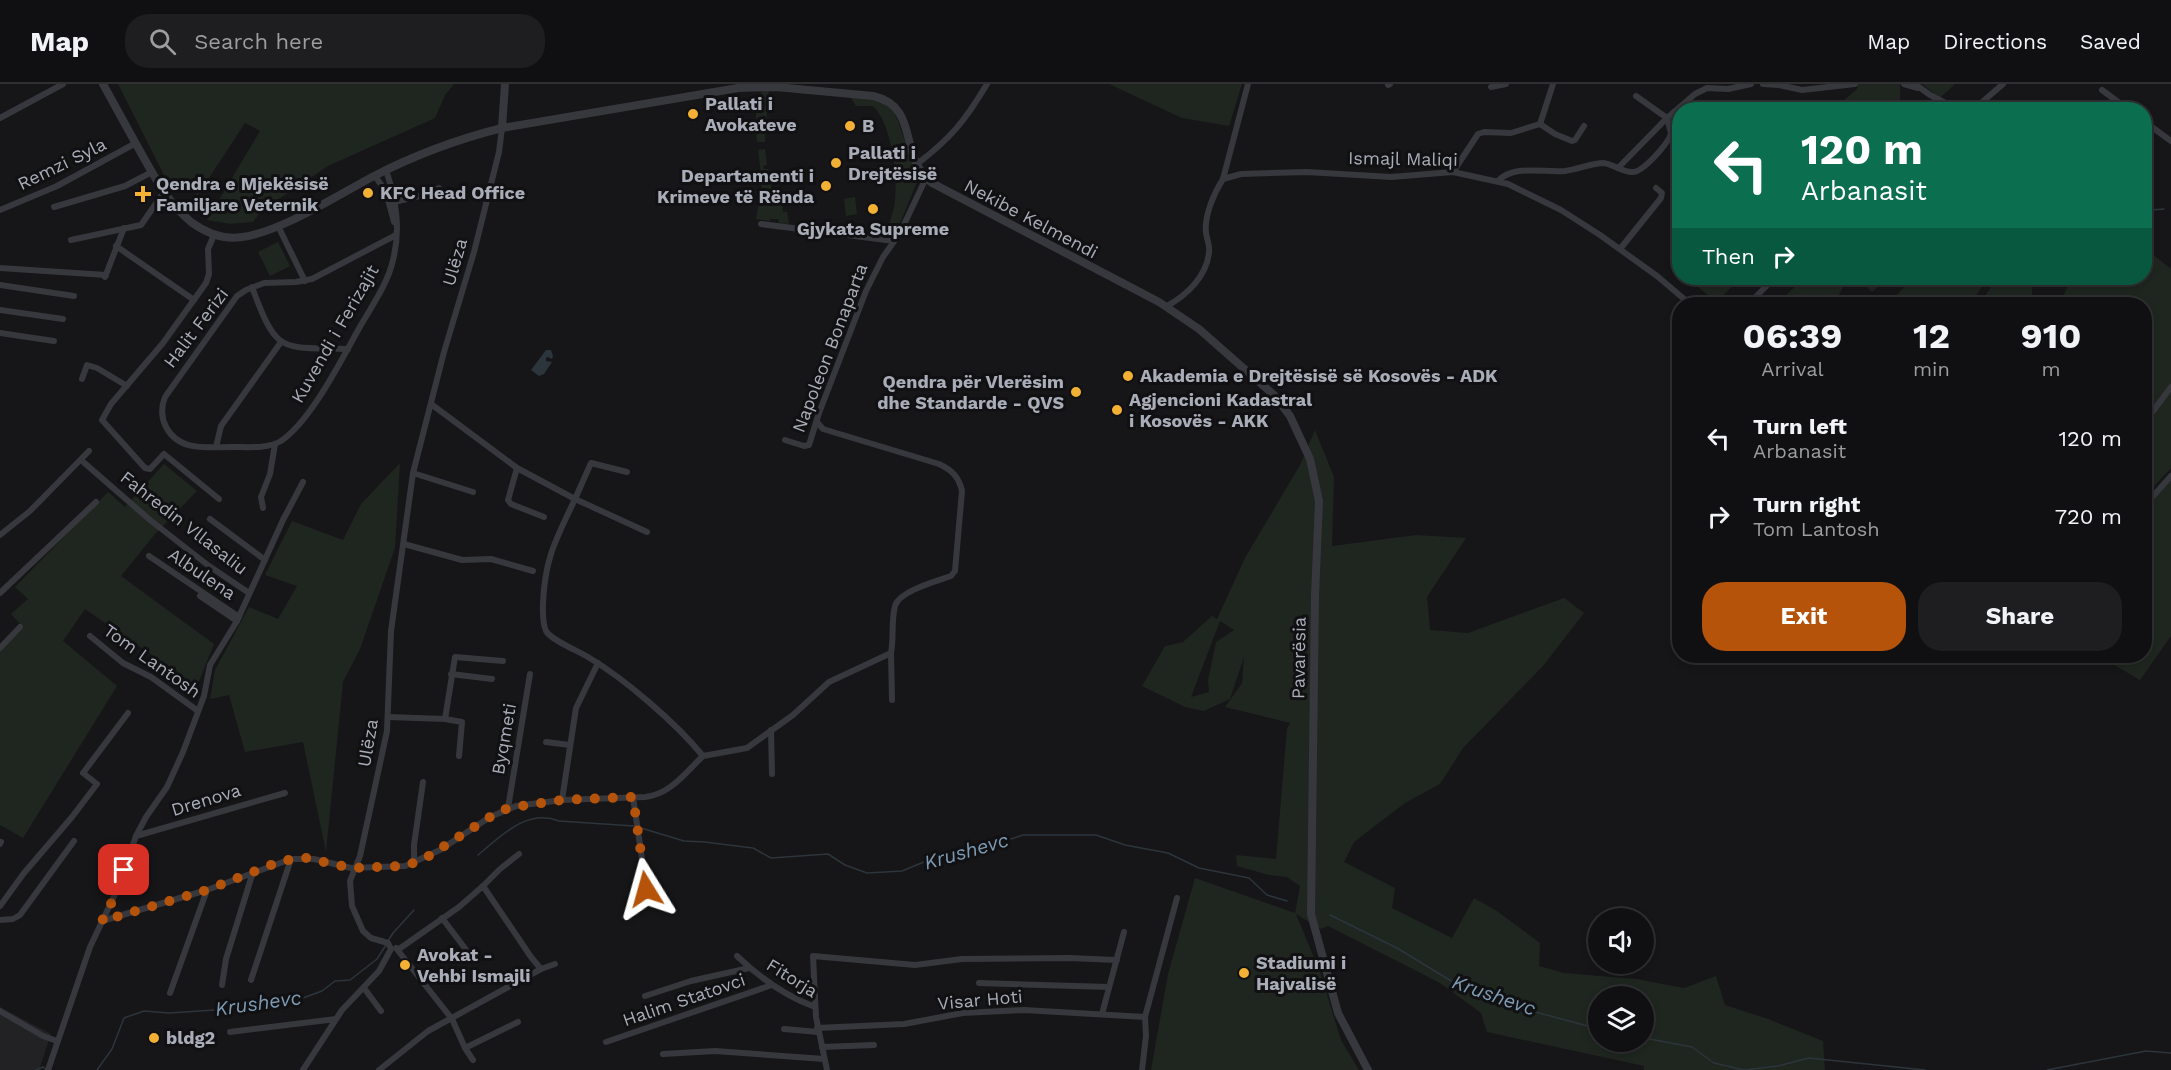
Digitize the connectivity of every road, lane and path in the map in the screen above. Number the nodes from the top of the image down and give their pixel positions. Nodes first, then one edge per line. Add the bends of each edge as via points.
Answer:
1 (63, 84) edge
2 (103, 84) edge
3 (505, 84) edge
4 (987, 84) edge
5 (1248, 84) edge
6 (1506, 84) edge
7 (1542, 84) edge
8 (1751, 84) edge
9 (1762, 84) edge
10 (1855, 84) edge
11 (1904, 84) edge
12 (2003, 84) edge
13 (1552, 86) edge
14 (1917, 86) edge
15 (1491, 87) dead end
16 (827, 88) edge
17 (2102, 90) dead end
18 (1636, 96) dead end
19 (1687, 102) edge
20 (1945, 102) edge
21 (1982, 102) edge
22 (2118, 102) edge
23 (1672, 114) edge
24 (0, 118) edge
25 (1667, 118) junction
26 (1540, 124) junction
27 (1584, 126) dead end
28 (2152, 127) edge
29 (502, 128) junction
30 (2171, 141) edge
31 (136, 143) junction
32 (916, 164) junction
33 (1618, 168) junction
34 (386, 170) junction
35 (152, 172) junction
36 (1453, 172) junction
37 (375, 176) junction
38 (926, 178) junction
39 (1223, 179) junction
40 (1498, 181) junction
41 (439, 188) dead end
42 (1656, 188) dead end
43 (164, 192) junction
44 (393, 202) junction
45 (54, 207) dead end
46 (0, 210) edge
47 (760, 224) dead end
48 (278, 226) junction
49 (124, 228) junction
50 (396, 233) junction
51 (214, 235) junction
52 (71, 240) dead end
53 (894, 241) junction
54 (116, 246) junction
55 (1620, 249) junction
56 (0, 268) edge
57 (304, 281) junction
58 (0, 285) edge
59 (1767, 285) edge
60 (252, 287) junction
61 (74, 296) dead end
62 (1682, 297) edge
63 (1756, 297) edge
64 (194, 300) junction
65 (1163, 304) junction
66 (0, 310) edge
67 (63, 320) dead end
68 (0, 333) edge
69 (54, 341) dead end
70 (281, 342) junction
71 (348, 349) junction
72 (82, 379) dead end
73 (127, 386) junction
74 (2171, 387) edge
75 (431, 404) junction
76 (2152, 413) edge
77 (817, 422) junction
78 (785, 440) dead end
79 (275, 444) junction
80 (216, 447) junction
81 (89, 451) dead end
82 (81, 460) junction
83 (517, 468) junction
84 (627, 472) dead end
85 (413, 473) junction
86 (2171, 476) edge
87 (303, 482) dead end
88 (473, 492) dead end
89 (2152, 497) edge
90 (219, 499) dead end
91 (574, 499) junction
92 (96, 502) dead end
93 (263, 508) dead end
94 (544, 517) dead end
95 (210, 519) dead end
96 (647, 532) dead end
97 (0, 536) edge
98 (404, 544) junction
99 (149, 556) dead end
100 (265, 560) junction
101 (164, 570) dead end
102 (533, 571) dead end
103 (0, 593) edge
104 (249, 594) junction
105 (238, 619) junction
106 (20, 627) dead end
107 (90, 636) dead end
108 (0, 648) edge
109 (891, 653) junction
110 (503, 661) dead end
111 (598, 663) junction
112 (451, 674) junction
113 (530, 674) dead end
114 (492, 680) dead end
115 (892, 700) dead end
116 (198, 711) junction
117 (128, 713) dead end
118 (389, 717) junction
119 (445, 719) junction
120 (771, 730) junction
121 (546, 742) dead end
122 (570, 745) junction
123 (459, 756) dead end
124 (703, 756) junction
125 (772, 774) dead end
126 (423, 782) dead end
127 (285, 793) dead end
128 (633, 797) junction
129 (562, 800) junction
130 (508, 808) junction
131 (136, 836) junction
132 (74, 841) dead end
133 (519, 854) dead end
134 (291, 859) junction
135 (414, 863) junction
136 (355, 868) junction
137 (253, 872) junction
138 (483, 886) junction
139 (207, 890) junction
140 (647, 893) dead end
141 (1178, 898) dead end
142 (0, 906) edge
143 (442, 918) junction
144 (0, 920) edge
145 (102, 921) junction
146 (1124, 932) dead end
147 (388, 943) junction
148 (399, 950) junction
149 (467, 951) dead end
150 (737, 956) dead end
151 (1117, 960) junction
152 (555, 964) dead end
153 (749, 968) junction
154 (541, 969) junction
155 (251, 980) dead end
156 (979, 983) dead end
157 (222, 985) dead end
158 (772, 985) junction
159 (1109, 987) junction
160 (364, 988) junction
161 (170, 993) dead end
162 (645, 996) dead end
163 (815, 1007) junction
164 (0, 1011) edge
165 (381, 1011) dead end
166 (1102, 1014) junction
167 (1145, 1017) junction
168 (452, 1018) junction
169 (336, 1019) junction
170 (518, 1022) dead end
171 (784, 1029) dead end
172 (818, 1030) junction
173 (230, 1032) dead end
174 (57, 1041) junction
175 (606, 1042) dead end
176 (874, 1045) dead end
177 (822, 1047) junction
178 (465, 1048) junction
179 (663, 1054) dead end
180 (824, 1059) junction
181 (473, 1060) dead end
182 (48, 1069) edge
183 (303, 1070) edge
184 (379, 1070) edge
185 (827, 1070) edge
186 (1142, 1070) edge
187 (1368, 1070) edge

1 - 24 street
2 - 31 street
3 - 29 street
4 - 32 street via 951,136
5 - 39 street
6 - 15 street
7 - 13 street
8 - 19 street via 1703,89
9 - 10 street via 1802,90
11 - 14 street
12 - 21 street
13 - 26 street
14 - 20 street
16 - 29 street, Nekibe Kelmendi via 738,88
16 - 32 street, Nekibe Kelmendi via 873,96 892,104 903,118
17 - 22 street
18 - 25 street
23 - 25 street
25 - 33 street
25 - 33 street via 1671,137 1642,169 1632,172
26 - 27 street via 1572,141
26 - 36 street via 1511,133 1478,134
28 - 30 street
29 - 34 street, Nekibe Kelmendi
29 - 75 street, Ulëza via 474,252
31 - 35 street
31 - 46 street, Remzi Syla via 57,186
32 - 38 street, Nekibe Kelmendi
33 - 40 street via 1604,163 1565,171 1515,171
34 - 37 street, Nekibe Kelmendi
34 - 44 street
35 - 43 street
35 - 45 street via 125,186
36 - 39 street, Ismajl Maliqi via 1391,177 1323,172 1241,174
36 - 40 street, Ismajl Maliqi
37 - 44 street
37 - 48 street, Nekibe Kelmendi
38 - 53 street, Napoleon Bonaparta
38 - 65 street, Nekibe Kelmendi
39 - 65 street via 1208,219 1209,254 1204,267 1189,291
40 - 55 street, Ismajl Maliqi via 1561,210
41 - 44 street
42 - 55 street via 1662,193 1661,198
43 - 49 street via 144,222
43 - 51 street via 193,223
44 - 50 street
47 - 53 street
48 - 51 street, Nekibe Kelmendi via 242,237
48 - 57 street
49 - 52 street
49 - 54 street
50 - 57 street, Halit Ferizi
50 - 71 street, Kuvendi i Ferizajit via 388,275
51 - 64 street via 207,254 208,278
53 - 77 street, Napoleon Bonaparta via 863,299
54 - 56 street via 105,276
54 - 64 street
55 - 62 street, Ismajl Maliqi
57 - 60 street, Halit Ferizi
58 - 61 street
59 - 63 street
60 - 70 street via 268,327
60 - 80 street, Halit Ferizi via 232,301 163,402 165,425 178,442
64 - 73 street
65 - 187 street, Pavarësia via 1228,353 1274,395 1310,459 1319,501 1311,914 1338,1013
66 - 67 street
68 - 69 street
70 - 71 street via 301,348
70 - 80 street via 221,426
71 - 79 street, Kuvendi i Ferizajit via 301,422
72 - 73 street via 87,365
73 - 90 street via 103,417 106,426 146,469 164,454
74 - 76 street
75 - 83 street
75 - 85 street, Ulëza
77 - 78 street, Napoleon Bonaparta via 809,445
77 - 109 street via 823,429 944,466 955,474 961,486 955,571 899,599 894,609
79 - 80 street, Halit Ferizi
79 - 93 street via 261,497
81 - 82 street
82 - 97 street
82 - 104 street, Fahredin Vllasaliu via 158,526
83 - 91 street
83 - 94 street via 507,500
84 - 91 street via 591,463
85 - 88 street
85 - 98 street, Ulëza
86 - 89 street
87 - 100 street, Tom Lantosh
91 - 96 street
91 - 111 street via 548,560 544,626 552,637
92 - 103 street
95 - 100 street
98 - 102 street via 462,561 497,560
98 - 118 street, Ulëza via 391,631
99 - 105 street, Albulena
100 - 104 street, Tom Lantosh
101 - 105 street, Albulena
104 - 105 street, Tom Lantosh
105 - 116 street, Tom Lantosh via 210,665
106 - 108 street
107 - 116 street, Tom Lantosh via 123,663 151,677
109 - 115 street
109 - 120 street via 829,682
110 - 112 street via 456,656
111 - 122 street via 578,700
111 - 124 street via 687,737
112 - 114 street
112 - 119 street
113 - 130 street, Byqmeti
116 - 131 street, Tom Lantosh via 173,776
117 - 142 street via 83,773 97,784
118 - 119 street
118 - 136 street, Ulëza
119 - 123 street via 462,722
120 - 124 street via 747,748
120 - 125 street
121 - 122 street
122 - 129 street
124 - 128 street via 664,791
126 - 135 street
127 - 131 street, Drenova
128 - 129 street
128 - 140 street
129 - 130 street
130 - 135 street
131 - 145 street, Tom Lantosh
132 - 144 street via 20,915
133 - 138 street
134 - 136 street via 314,859
134 - 137 street
134 - 155 street
135 - 136 street
136 - 147 street, Ulëza via 350,892 357,920 368,936
137 - 139 street
137 - 157 street via 226,959
138 - 143 street
138 - 154 street
139 - 145 street
139 - 161 street
141 - 167 street
143 - 148 street
143 - 149 street
145 - 174 street, Tom Lantosh
146 - 151 street
147 - 148 street, Ulëza
147 - 160 street via 390,953
148 - 168 street
150 - 153 street, Fitorja
151 - 159 street
151 - 163 street via 962,959 915,965 813,956
152 - 154 street
153 - 158 street, Fitorja
153 - 162 street
154 - 168 street
156 - 159 street
158 - 163 street, Fitorja
158 - 175 street, Halim Statovci
159 - 166 street
160 - 165 street
160 - 169 street
163 - 172 street, Fitorja
164 - 174 street
166 - 167 street, Visar Hoti
166 - 172 street, Visar Hoti via 1024,1010 963,1013 904,1024
167 - 186 street
168 - 178 street
168 - 184 street via 421,1036
169 - 173 street
169 - 183 street
170 - 178 street
171 - 172 street
172 - 177 street, Fitorja
174 - 182 street, Tom Lantosh
176 - 177 street
177 - 180 street, Fitorja
178 - 181 street
179 - 180 street via 715,1051
180 - 185 street, Fitorja

